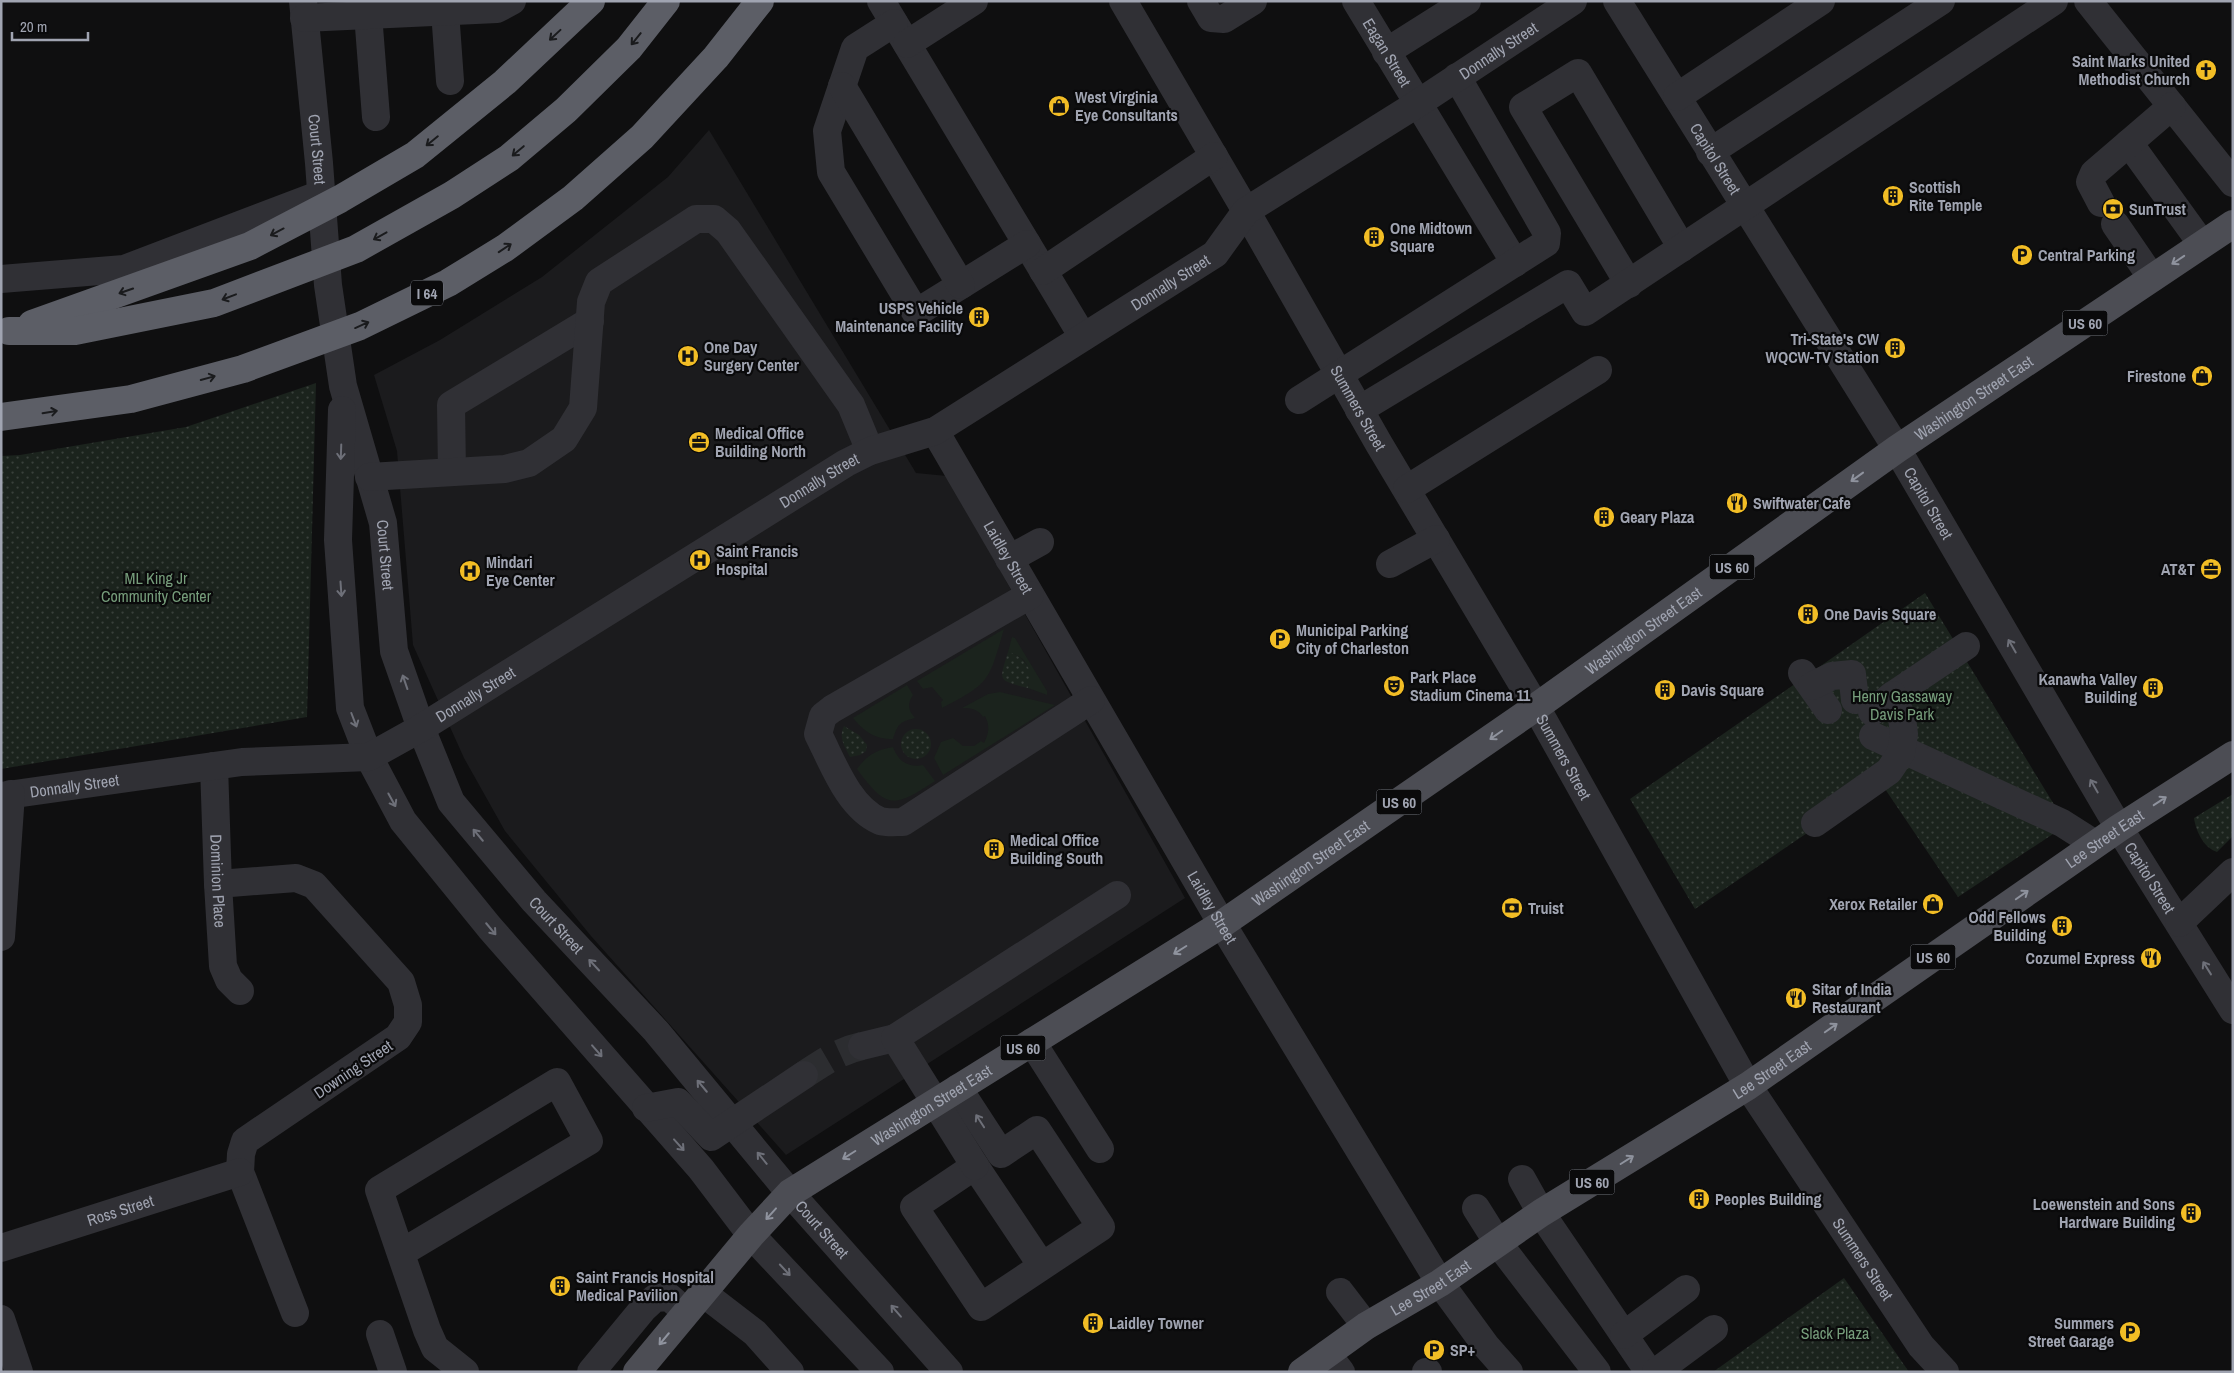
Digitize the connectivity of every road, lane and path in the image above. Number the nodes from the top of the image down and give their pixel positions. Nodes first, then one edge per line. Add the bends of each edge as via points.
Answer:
1 (512, 1) edge
2 (590, 1) edge
3 (666, 1) edge
4 (760, 1) edge
5 (974, 1) edge
6 (1123, 1) edge
7 (1201, 1) edge
8 (1253, 1) edge
9 (1356, 1) edge
10 (1468, 1) edge
11 (1573, 1) edge
12 (1617, 1) edge
13 (1821, 1) edge
14 (1941, 1) edge
15 (2054, 1) edge
16 (2088, 1) edge
17 (303, 9) edge
18 (445, 11) junction
19 (368, 14) junction
20 (894, 23) edge
21 (1386, 52) junction
22 (1457, 77) junction
23 (450, 81) dead end
24 (842, 86) junction
25 (1677, 97) junction
26 (1417, 104) junction
27 (2172, 106) junction
28 (376, 116) dead end
29 (2128, 143) junction
30 (1710, 152) junction
31 (1214, 156) junction
32 (2226, 175) edge
33 (321, 194) junction
34 (1744, 206) junction
35 (1246, 210) junction
36 (2233, 224) edge
37 (1027, 244) junction
38 (2202, 244) junction
39 (1682, 248) junction
40 (1515, 263) junction
41 (1043, 271) junction
42 (2152, 278) junction
43 (1, 279) edge
44 (1629, 284) junction
45 (961, 285) junction
46 (590, 320) junction
47 (1083, 337) junction
48 (1598, 370) dead end
49 (1340, 375) junction
50 (343, 386) junction
51 (1299, 400) dead end
52 (1359, 410) junction
53 (1, 418) edge
54 (935, 431) junction
55 (1896, 449) junction
56 (870, 451) junction
57 (452, 472) junction
58 (369, 477) junction
59 (1407, 489) junction
60 (1436, 538) junction
61 (1040, 542) dead end
62 (1009, 559) junction
63 (1390, 564) dead end
64 (1030, 594) junction
65 (1966, 646) dead end
66 (1893, 695) junction
67 (1091, 700) junction
68 (1536, 707) junction
69 (1828, 710) dead end
70 (1867, 716) junction
71 (420, 728) junction
72 (1901, 749) junction
73 (2233, 755) edge
74 (369, 757) junction
75 (214, 766) junction
76 (6, 795) edge
77 (1815, 823) dead end
78 (2119, 828) junction
79 (2095, 844) junction
80 (2233, 872) edge
81 (218, 884) junction
82 (1117, 894) dead end
83 (2179, 923) junction
84 (1222, 924) junction
85 (1, 937) edge
86 (240, 991) dead end
87 (2233, 1010) edge
88 (895, 1038) junction
89 (1038, 1038) junction
90 (862, 1046) tunnel mouth
91 (804, 1075) tunnel mouth
92 (1748, 1086) junction
93 (947, 1095) junction
94 (646, 1108) junction
95 (734, 1123) junction
96 (1105, 1145) dead end
97 (975, 1166) junction
98 (240, 1172) junction
99 (1522, 1179) dead end
100 (790, 1193) junction
101 (1476, 1208) dead end
102 (1541, 1213) junction
103 (751, 1235) junction
104 (1498, 1243) junction
105 (1, 1248) edge
106 (401, 1253) junction
107 (1042, 1266) junction
108 (1440, 1283) junction
109 (1686, 1289) dead end
110 (1340, 1292) dead end
111 (695, 1302) junction
112 (295, 1313) dead end
113 (1, 1319) edge
114 (1366, 1326) junction
115 (1714, 1329) dead end
116 (380, 1334) dead end
117 (1624, 1335) junction
118 (1334, 1363) edge
119 (18, 1372) edge
120 (393, 1372) edge
121 (465, 1372) edge
122 (591, 1372) edge
123 (637, 1372) edge
124 (790, 1372) edge
125 (880, 1372) edge
126 (949, 1372) edge
127 (1302, 1372) edge
128 (1509, 1372) edge
129 (1597, 1372) edge
130 (1649, 1372) edge
131 (1656, 1372) edge
132 (1946, 1372) edge

1 - 18 street via 497,9
2 - 3 highway, bridge via 504,82 415,155 340,199 250,246 10,331 75,331 214,303 356,249 452,195 509,158 566,110 629,48
53 -> 4 highway, I 64, bridge via 131,399 243,369 360,326 448,284 505,248 573,198 642,137 716,57
5 - 20 street
6 - 31 street, Summers Street
7 - 8 street via 1211,18 1224,19
9 - 21 street, Eagan Street
10 - 21 street
11 - 22 street, Donnally Street
12 - 25 street, Capitol Street
13 - 25 street
14 - 30 street
15 - 34 street
16 - 27 street
17 - 19 street
17 - 33 street, Court Street
18 - 19 street
18 - 23 street
19 - 28 street
20 - 24 street via 855,48
20 - 37 street
21 - 26 street, Eagan Street
22 - 26 street, Donnally Street
22 - 40 street via 1547,234 1546,243
24 - 45 street
24 - 45 street via 827,131 831,172 916,314
25 - 30 street, Capitol Street
26 - 35 street, Donnally Street
26 - 40 street, Eagan Street
27 - 29 street
27 - 32 street
29 - 38 street
29 - 42 street via 2094,173 2090,182
30 - 34 street, Capitol Street
31 - 35 street, Summers Street
31 - 41 street
33 - 43 street via 124,269
33 - 50 street, Court Street via 328,285
34 - 39 street
34 - 55 street, Capitol Street
35 - 47 street, Donnally Street via 1215,254
35 - 49 street, Summers Street
36 - 38 main road, Washington Street East / US 60
37 - 41 street
37 - 45 street
38 -> 42 main road, Washington Street East / US 60
39 - 44 street
39 - 44 street via 1578,73 1522,107
40 - 49 street
41 - 47 street
42 - 55 main road, Washington Street East / US 60
44 - 52 street via 1585,312 1568,284
46 - 56 street via 591,302 599,282 696,219 714,219 728,231 851,405
46 - 57 street via 451,405
46 - 57 street via 582,408 564,438 529,463 505,469
47 - 54 street, Donnally Street
48 - 59 street
49 - 51 street
49 - 52 street, Summers Street
50 - 58 street, Court Street
50 -> 74 street, Court Street via 338,540 349,702
52 - 59 street, Summers Street
54 - 56 street, Donnally Street
54 - 62 street, Laidley Street
55 -> 68 main road, Washington Street East / US 60
78 -> 55 street, Capitol Street
56 - 71 street, Donnally Street
57 - 58 street
71 -> 58 street, Court Street via 394,650 383,523
59 - 60 street, Summers Street
60 - 63 street
60 - 68 street, Summers Street
61 - 62 street
62 - 64 street, Laidley Street
64 - 67 street, Laidley Street
64 - 67 street via 823,716 818,734 840,777 867,813 882,822 903,822
65 - 66 street
66 - 70 street
66 - 72 street via 1902,718 1904,734
67 - 84 street, Laidley Street
68 -> 84 main road, Washington Street East / US 60
68 - 92 street, Summers Street
69 - 70 street via 1807,680 1852,674
70 - 72 street
71 - 74 street, Donnally Street
95 -> 71 street, Court Street via 656,1031 534,901 451,802
72 - 77 street via 1889,771
72 - 79 street via 2062,823
78 -> 73 main road, Lee Street East / US 60
74 - 75 street, Donnally Street
74 -> 94 street, Court Street via 403,821 490,928
75 - 76 street, Donnally Street
75 - 81 street, Dominion Place
76 - 85 street
78 - 79 main road, Lee Street East / US 60
78 - 83 street, Capitol Street
92 -> 79 main road, Lee Street East / US 60
80 - 83 street
81 - 86 street, Dominion Place via 224,966 229,980
81 - 98 street, Downing Street via 296,878 314,885 401,982 408,1005 408,1022 398,1037 245,1141
82 - 88 street
87 -> 83 street, Capitol Street
84 -> 89 main road, Washington Street East / US 60
84 - 108 street, Laidley Street
88 - 90 street
88 - 93 street
89 - 93 main road, Washington Street East / US 60
89 - 96 street
91 - 95 street
102 -> 92 main road, Lee Street East / US 60
92 - 132 street, Summers Street via 1921,1346
93 - 97 street
93 -> 100 main road, Washington Street East / US 60
107 -> 93 street via 1100,1227 1037,1130 1001,1154
94 - 95 street via 678,1102 711,1137
94 -> 103 street, Court Street via 701,1170
100 -> 95 street, Court Street
97 - 107 street
97 - 107 street via 914,1207 981,1307
98 - 105 street, Ross Street
98 - 112 street, Downing Street
99 - 102 street
100 -> 103 main road, Washington Street East / US 60
126 -> 100 street, Court Street
101 - 104 street
102 - 104 main road, Lee Street East / US 60
102 - 117 street
103 - 111 main road, Washington Street East / US 60
103 -> 125 street, Court Street
104 - 108 main road, Lee Street East / US 60
104 - 129 street
106 - 106 street via 379,1190 557,1082 589,1141
106 - 121 street via 435,1348
108 - 114 main road, Lee Street East / US 60
108 - 128 street, Laidley Street
109 - 117 street
110 - 114 street
111 - 122 street via 655,1298
111 -> 123 main road, Washington Street East / US 60
111 - 124 street via 755,1333
113 - 119 street
114 - 118 main road, Lee Street East / US 60
115 - 131 street
116 - 120 street
117 - 130 street
118 - 127 main road, Lee Street East / US 60

